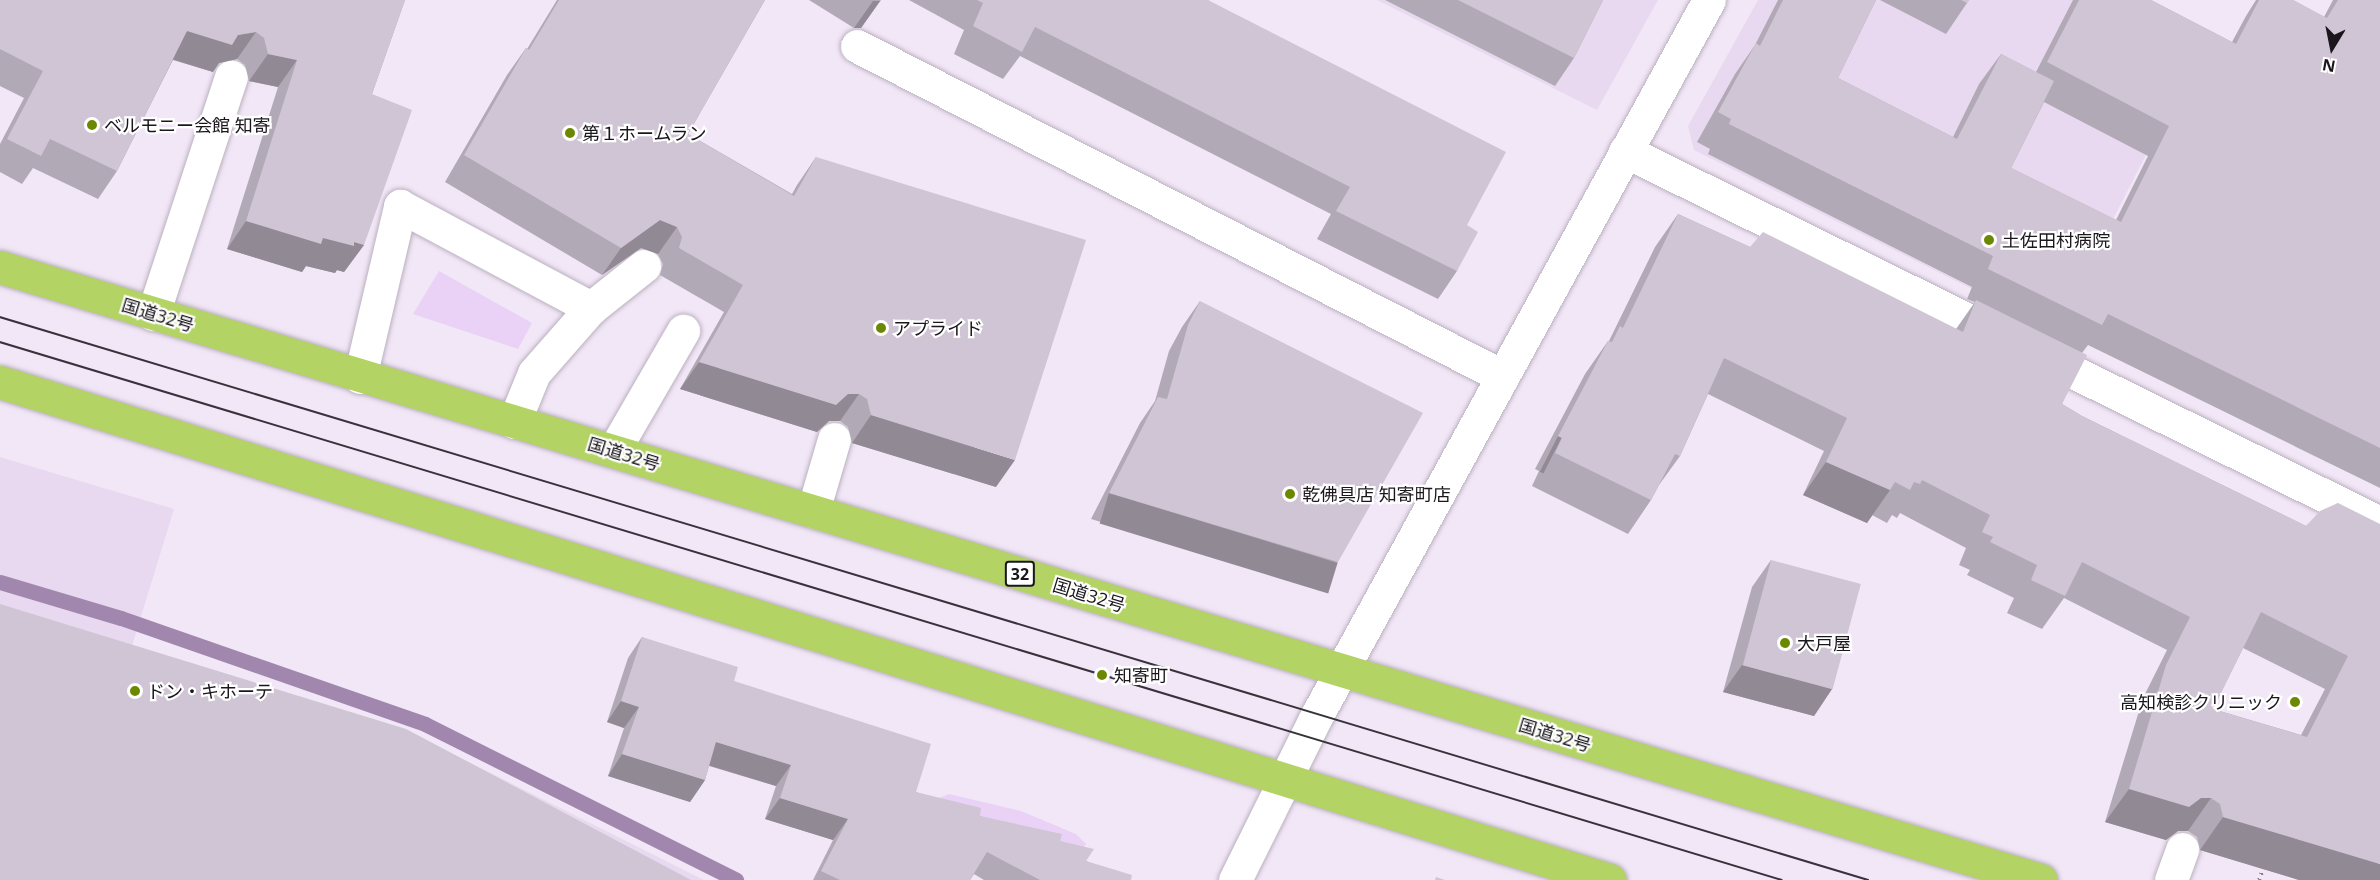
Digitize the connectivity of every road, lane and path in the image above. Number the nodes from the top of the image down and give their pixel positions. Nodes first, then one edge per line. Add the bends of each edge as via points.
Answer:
1 (1709, 0) edge
2 (857, 46) dead end
3 (231, 77) edge
4 (1624, 151) junction
5 (644, 266) dead end
6 (0, 267) edge
7 (591, 308) junction
8 (153, 314) junction
9 (682, 331) dead end
10 (1502, 375) junction
11 (360, 377) junction
12 (0, 382) edge
13 (514, 422) junction
14 (834, 439) dead end
15 (614, 450) junction
16 (813, 511) junction
17 (2380, 523) edge
18 (1341, 671) junction
19 (1284, 779) junction
20 (2182, 849) dead end
21 (2267, 856) edge
22 (1235, 880) edge
23 (1610, 880) edge
24 (2041, 880) edge
25 (2171, 880) edge
26 (2259, 880) edge

1 - 4 street
2 - 10 street
3 - 8 street
4 - 10 street
4 - 17 street
5 - 7 street
6 - 8 highway, 国道32号 / 32
7 - 11 street via 400,206
7 - 13 street via 534,373
8 - 11 highway, 国道32号 / 32
9 - 15 street
10 - 18 street
11 - 13 highway, 国道32号 / 32
12 - 19 highway
13 - 15 highway, 国道32号 / 32
14 - 16 street
15 - 16 highway, 国道32号 / 32
16 - 18 highway, 国道32号 / 32
18 - 19 street
18 - 24 highway, 国道32号 / 32
19 - 22 street
19 - 23 highway
20 - 25 street
21 - 26 path

